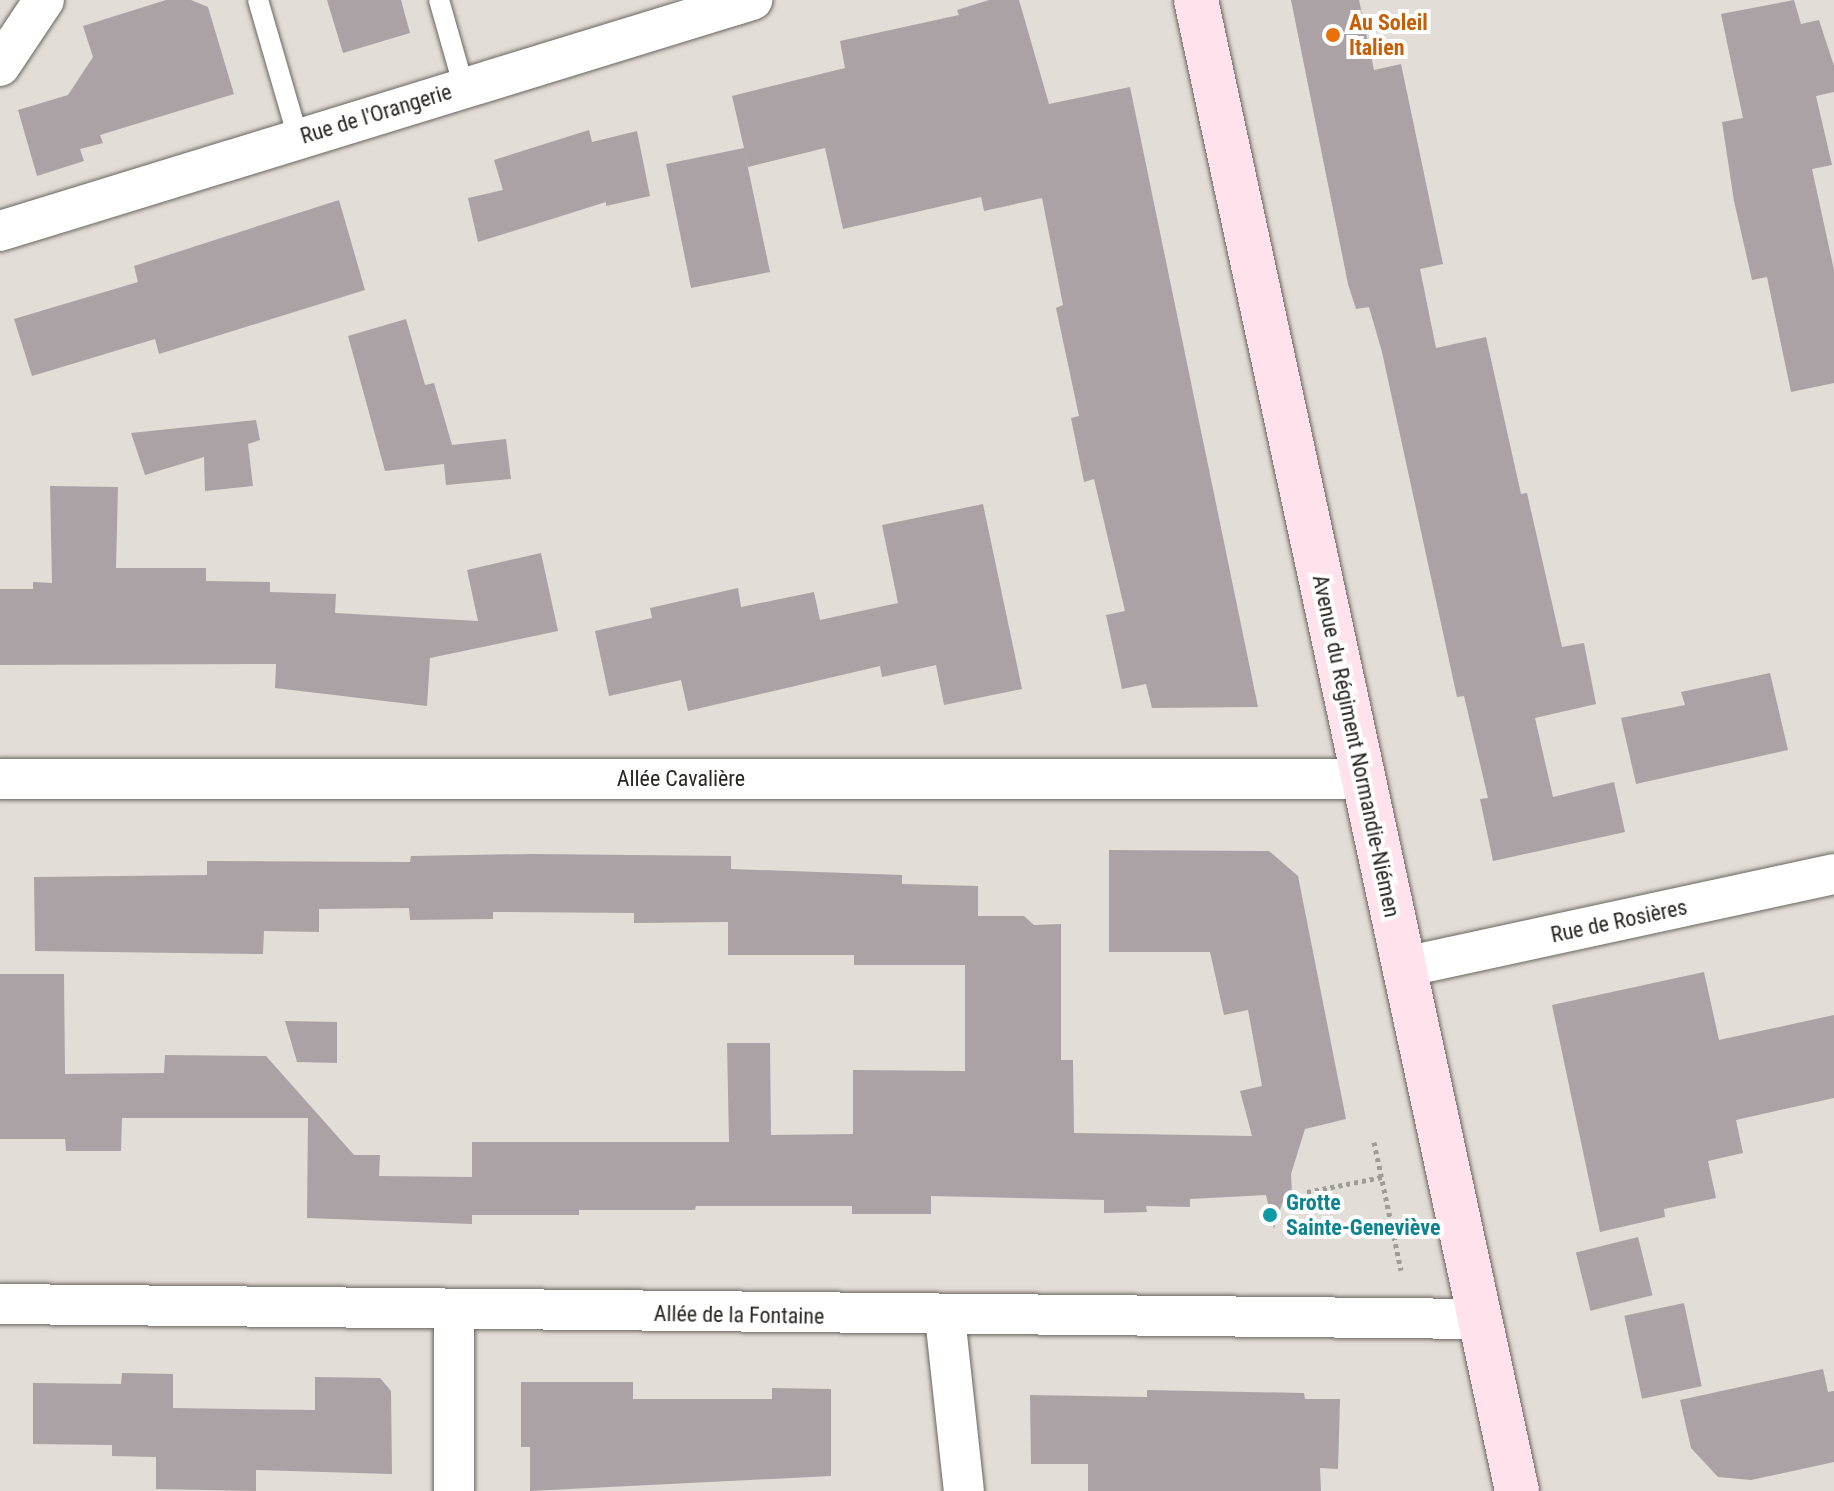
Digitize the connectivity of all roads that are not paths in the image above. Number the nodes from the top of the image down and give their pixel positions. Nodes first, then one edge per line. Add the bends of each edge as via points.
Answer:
1 (44, 0) edge
2 (258, 0) edge
3 (439, 0) edge
4 (752, 0) edge
5 (1196, 0) edge
6 (0, 66) edge
7 (464, 88) junction
8 (298, 138) junction
9 (0, 231) edge
10 (0, 779) edge
11 (1362, 779) junction
12 (1834, 874) edge
13 (1404, 967) junction
14 (0, 1304) edge
15 (454, 1312) junction
16 (945, 1317) junction
17 (1478, 1319) junction
18 (454, 1491) edge
19 (964, 1491) edge
20 (1517, 1491) edge

1 - 6 street
2 - 8 lane
3 - 7 lane
4 - 7 street, Rue de l'Orangerie
5 - 11 main road, Avenue du Régiment Normandie-Niémen
7 - 8 street, Rue de l'Orangerie
8 - 9 street, Rue de l'Orangerie
10 - 11 street, Allée Cavalière
11 - 13 main road, Avenue du Régiment Normandie-Niémen
12 - 13 street, Rue de Rosières
13 - 17 main road, Avenue du Régiment Normandie-Niémen
14 - 15 street, Allée de la Fontaine
15 - 16 street, Allée de la Fontaine
15 - 18 street
16 - 17 street, Allée de la Fontaine
16 - 19 street
17 - 20 main road, Avenue du Régiment Normandie-Niémen

